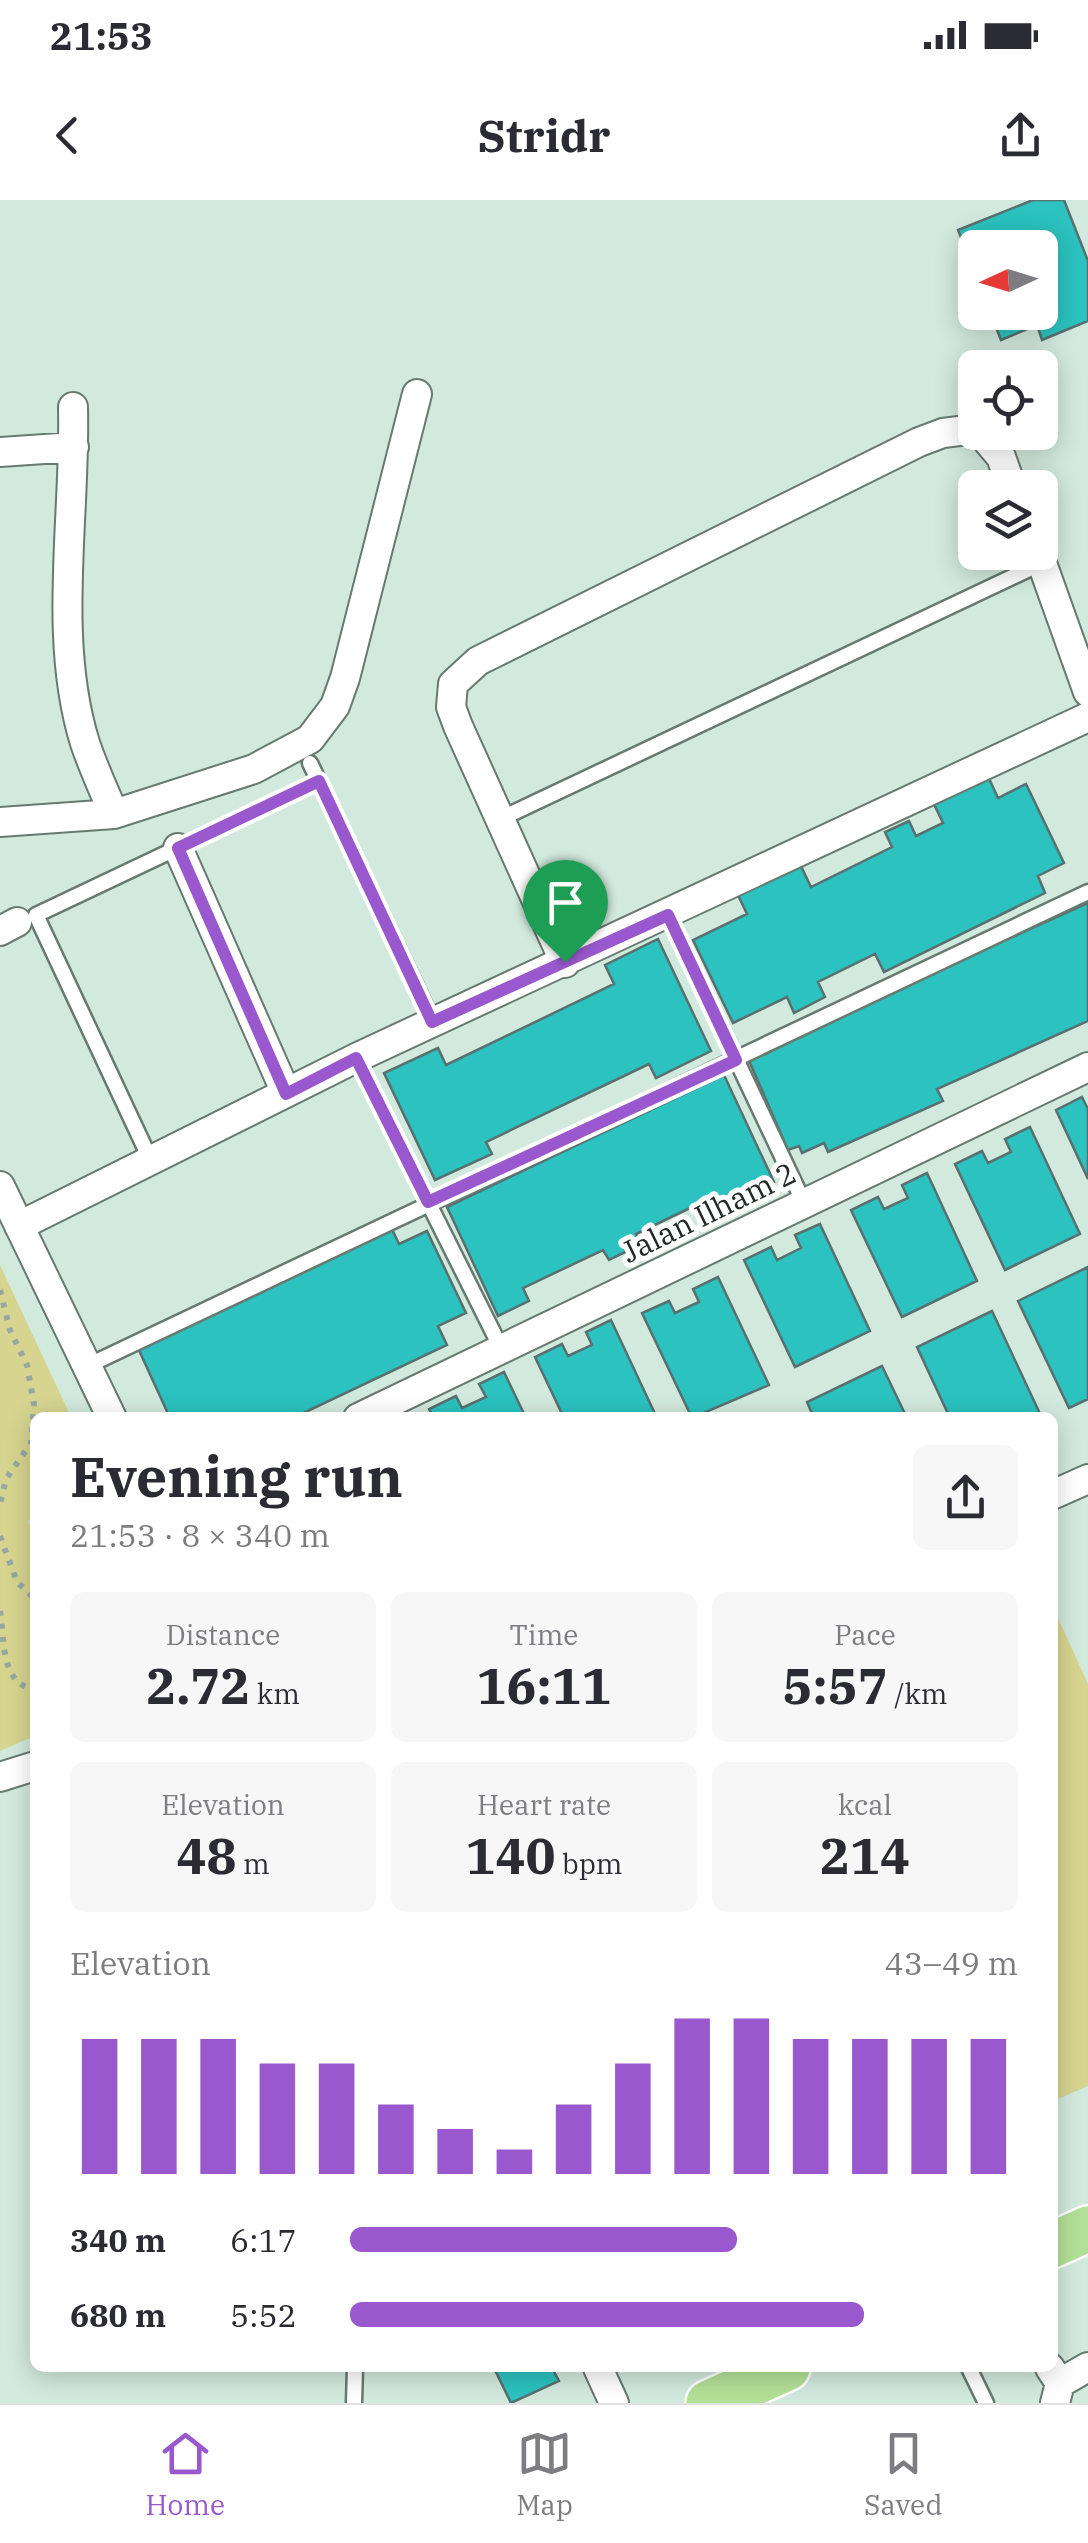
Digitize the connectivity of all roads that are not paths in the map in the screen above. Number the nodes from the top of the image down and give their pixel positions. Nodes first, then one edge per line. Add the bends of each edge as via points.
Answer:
1 (418, 394) dead end
2 (73, 407) dead end
3 (958, 432) edge
4 (74, 447) junction
5 (0, 452) edge
6 (1015, 570) edge
7 (1044, 570) edge
8 (1088, 692) edge
9 (1088, 717) edge
10 (310, 763) dead end
11 (319, 781) junction
12 (114, 814) junction
13 (500, 819) junction
14 (0, 822) edge
15 (178, 848) junction
16 (1088, 892) edge
17 (668, 915) junction
18 (565, 962) junction
19 (432, 1022) junction
20 (356, 1058) junction
21 (736, 1060) junction
22 (1088, 1067) edge
23 (286, 1094) junction
24 (151, 1161) junction
25 (0, 1186) edge
26 (428, 1202) junction
27 (804, 1203) junction
28 (19, 1226) junction
29 (502, 1348) junction
30 (87, 1366) junction
31 (109, 1412) edge
32 (370, 1412) edge
33 (1088, 1478) edge
34 (1058, 1492) edge
35 (30, 1768) edge
36 (0, 1777) edge
37 (1088, 2229) edge
38 (1058, 2243) edge
39 (1088, 2368) edge
40 (355, 2372) edge
41 (600, 2372) edge
42 (970, 2372) edge
43 (776, 2378) edge
44 (1055, 2384) edge
45 (354, 2403) edge
46 (614, 2403) edge
47 (709, 2403) edge
48 (986, 2403) edge

1 - 12 street via 345,678 324,722 280,758
2 - 4 street
3 - 13 street via 920,442 462,673 453,684 451,707
4 - 5 street
4 - 12 street via 74,689 85,742
6 - 13 lane
7 - 8 street
9 - 17 street
10 - 11 lane
11 - 15 lane
11 - 19 lane
12 - 14 street
13 - 18 street
15 - 23 street
15 - 24 lane via 36,916
16 - 21 lane
17 - 18 street
17 - 21 lane
18 - 19 street
19 - 20 street
20 - 23 street
20 - 26 lane
21 - 26 lane
21 - 27 lane
22 - 27 street, Jalan Ilham 2
23 - 24 street
24 - 28 street
25 - 28 street
26 - 29 lane
26 - 30 lane
27 - 29 street, Jalan Ilham 2
28 - 30 street
29 - 32 street, Jalan Ilham 2
30 - 31 street
33 - 34 street
35 - 36 street
37 - 38 main road
39 - 44 street
40 - 45 lane
41 - 46 street
42 - 48 lane
43 - 47 main road

